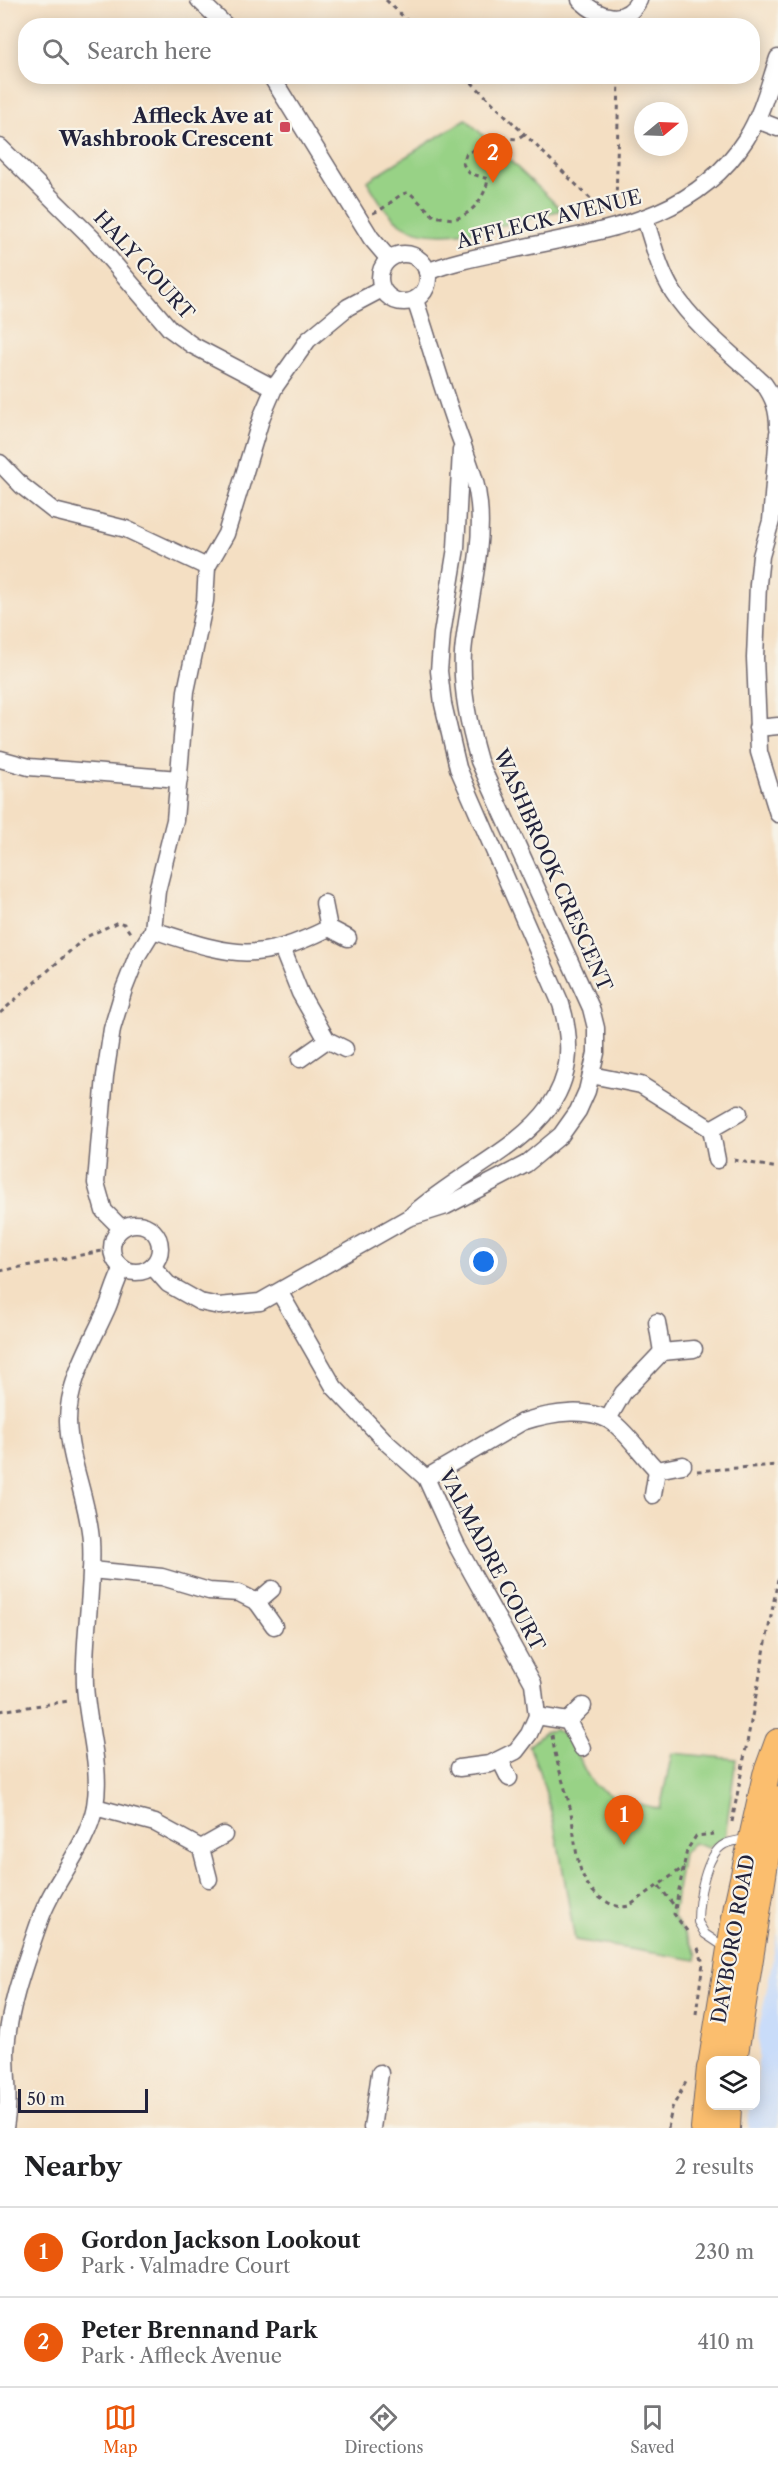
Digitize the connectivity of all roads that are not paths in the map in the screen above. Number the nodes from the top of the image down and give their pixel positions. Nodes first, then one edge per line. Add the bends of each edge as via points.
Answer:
1 (199, 0) edge
2 (580, 0) edge
3 (639, 0) edge
4 (218, 18) edge
5 (778, 58) edge
6 (276, 84) edge
7 (757, 120) junction
8 (778, 128) edge
9 (0, 147) edge
10 (645, 219) junction
11 (388, 258) junction
12 (428, 272) junction
13 (382, 289) junction
14 (415, 300) junction
15 (274, 388) junction
16 (778, 427) edge
17 (778, 434) edge
18 (462, 443) junction
19 (0, 463) edge
20 (207, 567) junction
21 (778, 726) edge
22 (757, 728) junction
23 (0, 759) edge
24 (179, 779) junction
25 (778, 814) edge
26 (324, 903) dead end
27 (329, 927) junction
28 (153, 930) junction
29 (348, 938) dead end
30 (282, 948) junction
31 (327, 1040) junction
32 (345, 1049) dead end
33 (300, 1059) dead end
34 (591, 1075) junction
35 (739, 1113) dead end
36 (711, 1129) junction
37 (717, 1160) road end
38 (408, 1218) junction
39 (121, 1228) junction
40 (152, 1266) junction
41 (123, 1268) junction
42 (280, 1293) junction
43 (657, 1322) dead end
44 (694, 1349) dead end
45 (662, 1352) junction
46 (608, 1419) junction
47 (683, 1465) road end
48 (657, 1470) junction
49 (426, 1478) junction
50 (653, 1495) dead end
51 (91, 1570) junction
52 (272, 1589) dead end
53 (257, 1602) junction
54 (274, 1626) dead end
55 (583, 1706) dead end
56 (552, 1718) junction
57 (777, 1745) edge
58 (582, 1748) dead end
59 (500, 1760) junction
60 (459, 1768) dead end
61 (778, 1777) edge
62 (509, 1778) dead end
63 (95, 1807) junction
64 (224, 1835) dead end
65 (752, 1839) junction
66 (201, 1848) junction
67 (762, 1874) edge
68 (209, 1879) dead end
69 (729, 1949) junction
70 (713, 2056) edge
71 (735, 2056) edge
72 (380, 2073) dead end
73 (706, 2110) edge
74 (728, 2110) edge
75 (370, 2126) edge
76 (5, 2128) edge
77 (704, 2128) edge
78 (727, 2128) edge

1 - 4 street
2 - 3 street via 610,18 627,14
5 - 7 street, AFFLECK AVENUE
6 - 11 street via 360,221
7 - 8 street
7 - 10 street, AFFLECK AVENUE via 727,165 707,185
9 - 15 street, HALY COURT via 92,238 170,329 192,345
10 - 12 street, AFFLECK AVENUE
10 - 16 street via 674,294 764,384 778,411
11 - 12 street via 411,255
11 - 13 street via 380,272
12 - 14 street via 426,288
13 - 14 street via 392,300
13 - 15 street via 348,307 308,340
14 - 18 street, WASHBROOK CRESCENT
15 - 20 street via 226,534
17 - 22 street via 771,521 758,584
18 - 34 street, WASHBROOK CRESCENT via 475,475 480,505 480,536 463,654 469,725 479,761 591,1008 596,1028
18 - 38 street, WASHBROOK CRESCENT via 460,503 439,671 442,704 458,768 561,1004 569,1049 560,1092 536,1124
19 - 20 street via 21,486 54,511 126,529
20 - 24 street via 205,601 186,691
21 - 22 street
22 - 25 street via 759,752
23 - 24 street via 29,767
24 - 28 street via 175,820 157,891
26 - 27 street
27 - 29 street
27 - 30 street
28 - 30 street via 232,953
28 - 39 street via 124,989 112,1029 96,1170 100,1202
30 - 31 street via 300,993
31 - 32 street
31 - 33 street
34 - 36 street via 641,1084
34 - 38 street, WASHBROOK CRESCENT via 578,1111 543,1152 446,1206
35 - 36 street
36 - 37 street
38 - 42 street, WASHBROOK CRESCENT
39 - 40 street via 136,1223 152,1229 160,1243
39 - 41 street via 112,1241 112,1249
40 - 41 street via 138,1272
40 - 42 street, WASHBROOK CRESCENT via 168,1284 200,1302 219,1306 260,1302
41 - 51 street via 74,1379 70,1398 71,1444 88,1517
42 - 49 street, VALMADRE COURT via 334,1387
43 - 45 street
44 - 45 street
45 - 46 street via 623,1393
46 - 48 street
46 - 49 street via 573,1414 522,1422
47 - 48 street
48 - 50 street
49 - 56 street, VALMADRE COURT via 457,1546
51 - 53 street via 162,1577 209,1591 238,1593
51 - 63 street via 84,1639 97,1777
52 - 53 street
53 - 54 street
55 - 56 street
56 - 58 street, VALMADRE COURT
56 - 59 street
57 - 61 main road, DAYBORO ROAD
57 - 65 main road, DAYBORO ROAD
59 - 60 street
59 - 62 street
61 - 67 main road, DAYBORO ROAD
63 - 66 street via 155,1823
63 - 76 street via 86,1834 40,1917 26,1963 6,2051 9,2097
64 - 66 street
65 - 67 main road, DAYBORO ROAD
65 - 69 lane via 724,1844 707,1867 698,1922 705,1934
66 - 68 street
67 - 69 main road, DAYBORO ROAD
67 - 71 main road, DAYBORO ROAD
69 - 70 main road, DAYBORO ROAD
72 - 75 street
73 - 77 main road
74 - 78 main road

